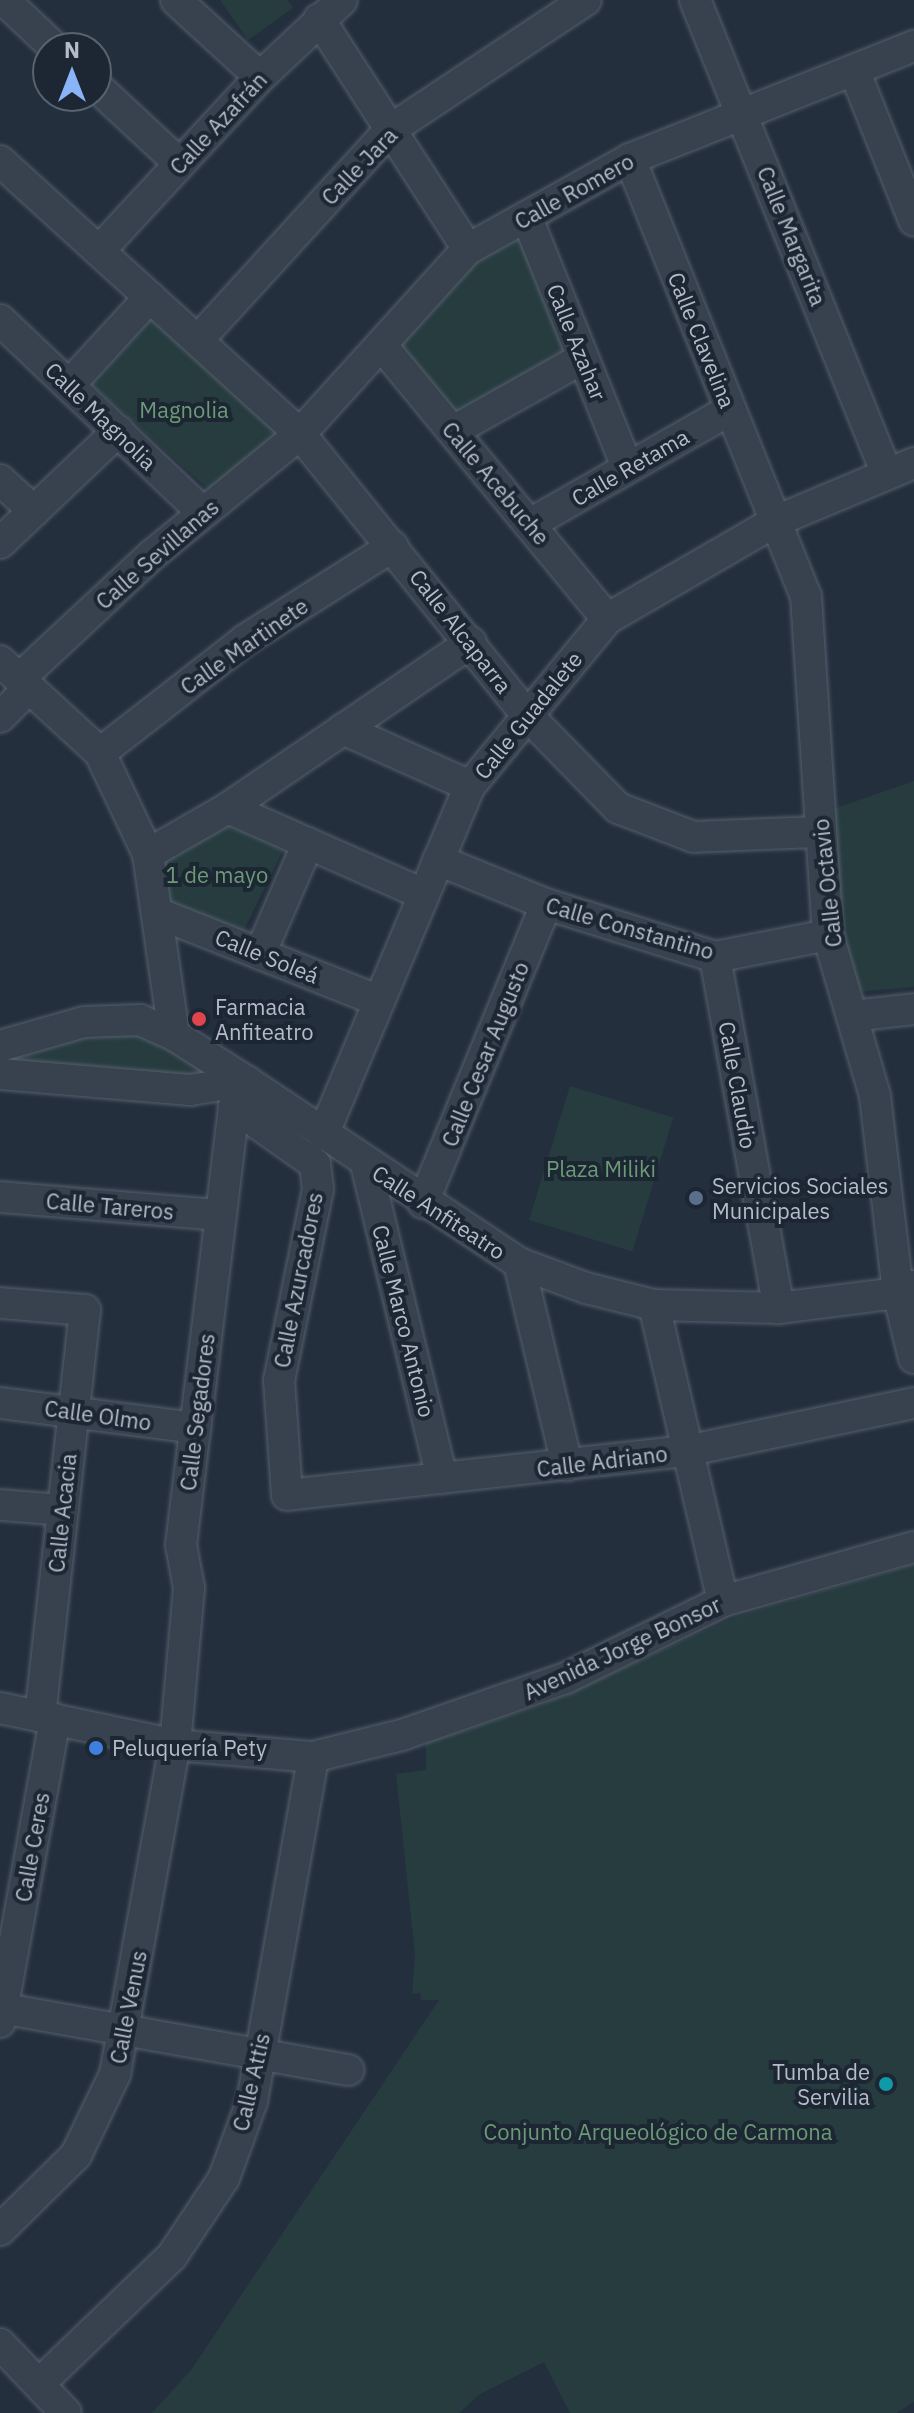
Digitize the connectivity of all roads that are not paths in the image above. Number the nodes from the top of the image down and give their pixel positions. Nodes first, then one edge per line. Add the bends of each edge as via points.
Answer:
1 (4, 0) edge
2 (176, 0) edge
3 (586, 0) edge
4 (695, 0) edge
5 (330, 10) edge
6 (38, 32) edge
7 (914, 46) edge
8 (854, 70) junction
9 (260, 77) junction
10 (112, 101) edge
11 (744, 115) junction
12 (390, 130) junction
13 (630, 159) junction
14 (0, 161) edge
15 (179, 163) junction
16 (527, 218) junction
17 (914, 220) edge
18 (468, 249) junction
19 (99, 251) junction
20 (150, 297) junction
21 (0, 320) edge
22 (199, 339) junction
23 (383, 347) junction
24 (583, 358) junction
25 (70, 384) junction
26 (730, 410) junction
27 (118, 431) junction
28 (453, 431) junction
29 (300, 434) junction
30 (627, 467) junction
31 (900, 468) edge
32 (0, 480) edge
33 (34, 511) junction
34 (202, 512) junction
35 (776, 521) junction
36 (530, 524) junction
37 (0, 543) edge
38 (393, 546) junction
39 (607, 619) junction
40 (471, 642) junction
41 (16, 676) edge
42 (527, 715) junction
43 (0, 717) edge
44 (343, 729) junction
45 (100, 753) junction
46 (470, 786) junction
47 (228, 808) junction
48 (821, 832) junction
49 (308, 843) junction
50 (148, 854) junction
51 (438, 860) junction
52 (423, 894) junction
53 (546, 904) junction
54 (157, 913) junction
55 (828, 935) junction
56 (260, 954) junction
57 (715, 957) junction
58 (377, 1000) junction
59 (914, 1009) edge
60 (852, 1016) junction
61 (174, 1035) junction
62 (0, 1046) edge
63 (0, 1074) edge
64 (240, 1094) junction
65 (323, 1135) junction
66 (366, 1164) junction
67 (0, 1197) edge
68 (423, 1203) junction
69 (220, 1215) junction
70 (519, 1263) junction
71 (906, 1290) edge
72 (0, 1303) edge
73 (654, 1305) junction
74 (779, 1308) junction
75 (914, 1358) edge
76 (0, 1403) edge
77 (914, 1403) edge
78 (74, 1410) junction
79 (195, 1428) junction
80 (686, 1451) junction
81 (567, 1465) junction
82 (442, 1478) junction
83 (287, 1495) joint
84 (0, 1505) edge
85 (63, 1510) junction
86 (914, 1547) edge
87 (723, 1601) junction
88 (0, 1708) edge
89 (48, 1718) junction
90 (175, 1745) junction
91 (313, 1757) junction
92 (1, 2013) edge
93 (124, 2030) junction
94 (260, 2053) junction
95 (349, 2070) dead end
96 (0, 2230) edge
97 (0, 2344) edge
98 (39, 2384) junction
99 (66, 2413) edge

1 - 6 street
2 - 9 street
3 - 12 street, Calle Jara
4 - 11 street, Calle Margarita
5 - 9 street, Calle Azafrán
5 - 12 street
7 - 8 street, Calle Romero
8 - 11 street, Calle Romero
8 - 17 street
9 - 15 street, Calle Azafrán
10 - 15 street
11 - 13 street, Calle Romero
11 - 31 street, Calle Margarita
12 - 18 street
12 - 22 street, Calle Jara
13 - 16 street, Calle Romero
13 - 26 street, Calle Clavelina
14 - 19 street, Calle Alcaparra
15 - 19 street, Calle Azafrán
16 - 18 street, Calle Romero
16 - 24 street, Calle Azahar
18 - 23 street, Calle Romero
19 - 20 street, Calle Alcaparra
20 - 22 street, Calle Alcaparra
20 - 25 street
21 - 25 street, Calle Magnolia
22 - 29 street, Calle Alcaparra
23 - 28 street, Calle Acebuche
23 - 29 street, Calle Romero
24 - 28 street
24 - 30 street, Calle Azahar
25 - 27 street, Calle Magnolia
26 - 30 street, Calle Retama
26 - 35 street, Calle Clavelina
27 - 33 street
27 - 34 street, Calle Magnolia
28 - 36 street, Calle Acebuche
29 - 34 street, Calle Sevillanas
29 - 38 street, Calle Alcaparra
30 - 36 street, Calle Retama
31 - 35 street, Calle Guadalete
32 - 33 street
33 - 37 street
34 - 41 street, Calle Sevillanas
35 - 39 street, Calle Guadalete
35 - 48 street, Calle Octavio via 806,596
36 - 39 street, Calle Acebuche
38 - 40 street, Calle Alcaparra
38 - 45 street, Calle Martinete via 245,640
39 - 42 street, Calle Guadalete
40 - 42 street, Calle Alcaparra
40 - 44 street
41 - 43 street, Calle Sevillanas
41 - 45 street
42 - 46 street, Calle Guadalete
42 - 48 street, Calle Alcaparra via 618,808 694,837
44 - 46 street
44 - 47 street
45 - 50 street
46 - 51 street, Calle Guadalete
47 - 49 street
47 - 50 street
48 - 55 street, Calle Octavio
49 - 52 street
49 - 56 street
50 - 54 street
51 - 52 street, Calle Guadalete
51 - 53 street, Calle Constantino
52 - 58 street, Calle Guadalete
53 - 57 street, Calle Constantino
53 - 68 street, Calle Cesar Augusto
54 - 56 street, Calle Soleá
54 - 61 street
55 - 57 street, Calle Constantino
55 - 60 street, Calle Octavio
56 - 58 street, Calle Soleá
57 - 74 street, Calle Claudio
58 - 65 street, Calle Guadalete
59 - 60 street
60 - 71 street, Calle Octavio via 875,1096
61 - 62 street, Calle Anfiteatro via 140,1020 84,1022
61 - 64 street, Calle Anfiteatro
63 - 64 street
64 - 65 street, Calle Anfiteatro
64 - 69 street, Calle Segadores
64 - 83 street, Calle Azurcadores via 315,1164 279,1380
65 - 66 street, Calle Anfiteatro
66 - 68 street, Calle Anfiteatro
66 - 82 street, Calle Marco Antonio
67 - 69 street, Calle Tareros
68 - 70 street, Calle Anfiteatro
69 - 79 street, Calle Segadores
70 - 73 street, Calle Anfiteatro
70 - 81 street
71 - 74 street, Calle Anfiteatro
71 - 75 street, Calle Octavio
72 - 78 street, Calle Acacia via 85,1310
73 - 74 street, Calle Anfiteatro
73 - 80 street
76 - 78 street, Calle Olmo
77 - 80 street, Calle Adriano
78 - 79 street, Calle Olmo
78 - 85 street, Calle Acacia
79 - 90 street, Calle Segadores via 181,1545 189,1588
80 - 81 street, Calle Adriano
80 - 87 street
81 - 82 street, Calle Adriano
82 - 83 street, Calle Adriano
84 - 85 street
85 - 89 street, Calle Acacia
86 - 87 street, Avenida Jorge Bonsor
87 - 91 street, Avenida Jorge Bonsor via 566,1678 402,1735
88 - 89 street, Avenida Jorge Bonsor
89 - 90 street, Avenida Jorge Bonsor
89 - 92 street, Calle Ceres
90 - 91 street, Avenida Jorge Bonsor
90 - 93 street, Calle Venus
91 - 94 street, Calle Attis
92 - 93 street
93 - 94 street
93 - 96 street, Calle Venus via 115,2074 76,2155
94 - 95 street
94 - 98 street, Calle Attis via 252,2101 224,2178 181,2243
97 - 98 street
98 - 99 street

